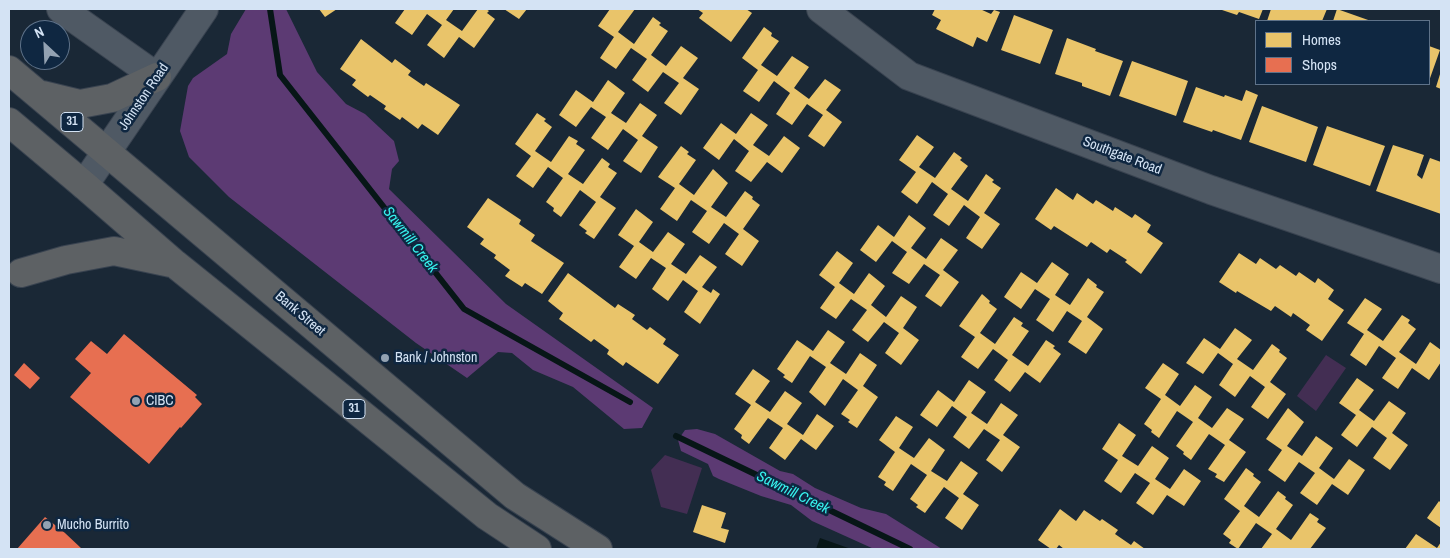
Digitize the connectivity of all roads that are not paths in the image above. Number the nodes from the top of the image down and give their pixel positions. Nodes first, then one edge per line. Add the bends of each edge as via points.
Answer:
1 (61, 9) edge
2 (204, 9) edge
3 (821, 9) edge
4 (9, 70) edge
5 (157, 77) junction
6 (37, 93) junction
7 (9, 122) edge
8 (107, 151) junction
9 (84, 185) junction
10 (175, 264) junction
11 (1441, 269) edge
12 (21, 273) dead end
13 (536, 549) edge
14 (598, 549) edge

1 - 5 street
2 - 5 street, Johnston Road
3 - 11 street, Southgate Road via 908,76 1211,190
4 - 6 main road, Bank Street / 31
5 - 6 main road via 112,98 80,104
5 - 8 street, Johnston Road
6 - 8 main road, Bank Street / 31
7 - 9 main road, 31
8 - 9 street, Johnston Road
8 - 14 main road, Bank Street / 31 via 514,496
9 - 10 main road, 31
10 - 12 main road via 114,251
10 - 13 main road, 31 via 488,516

